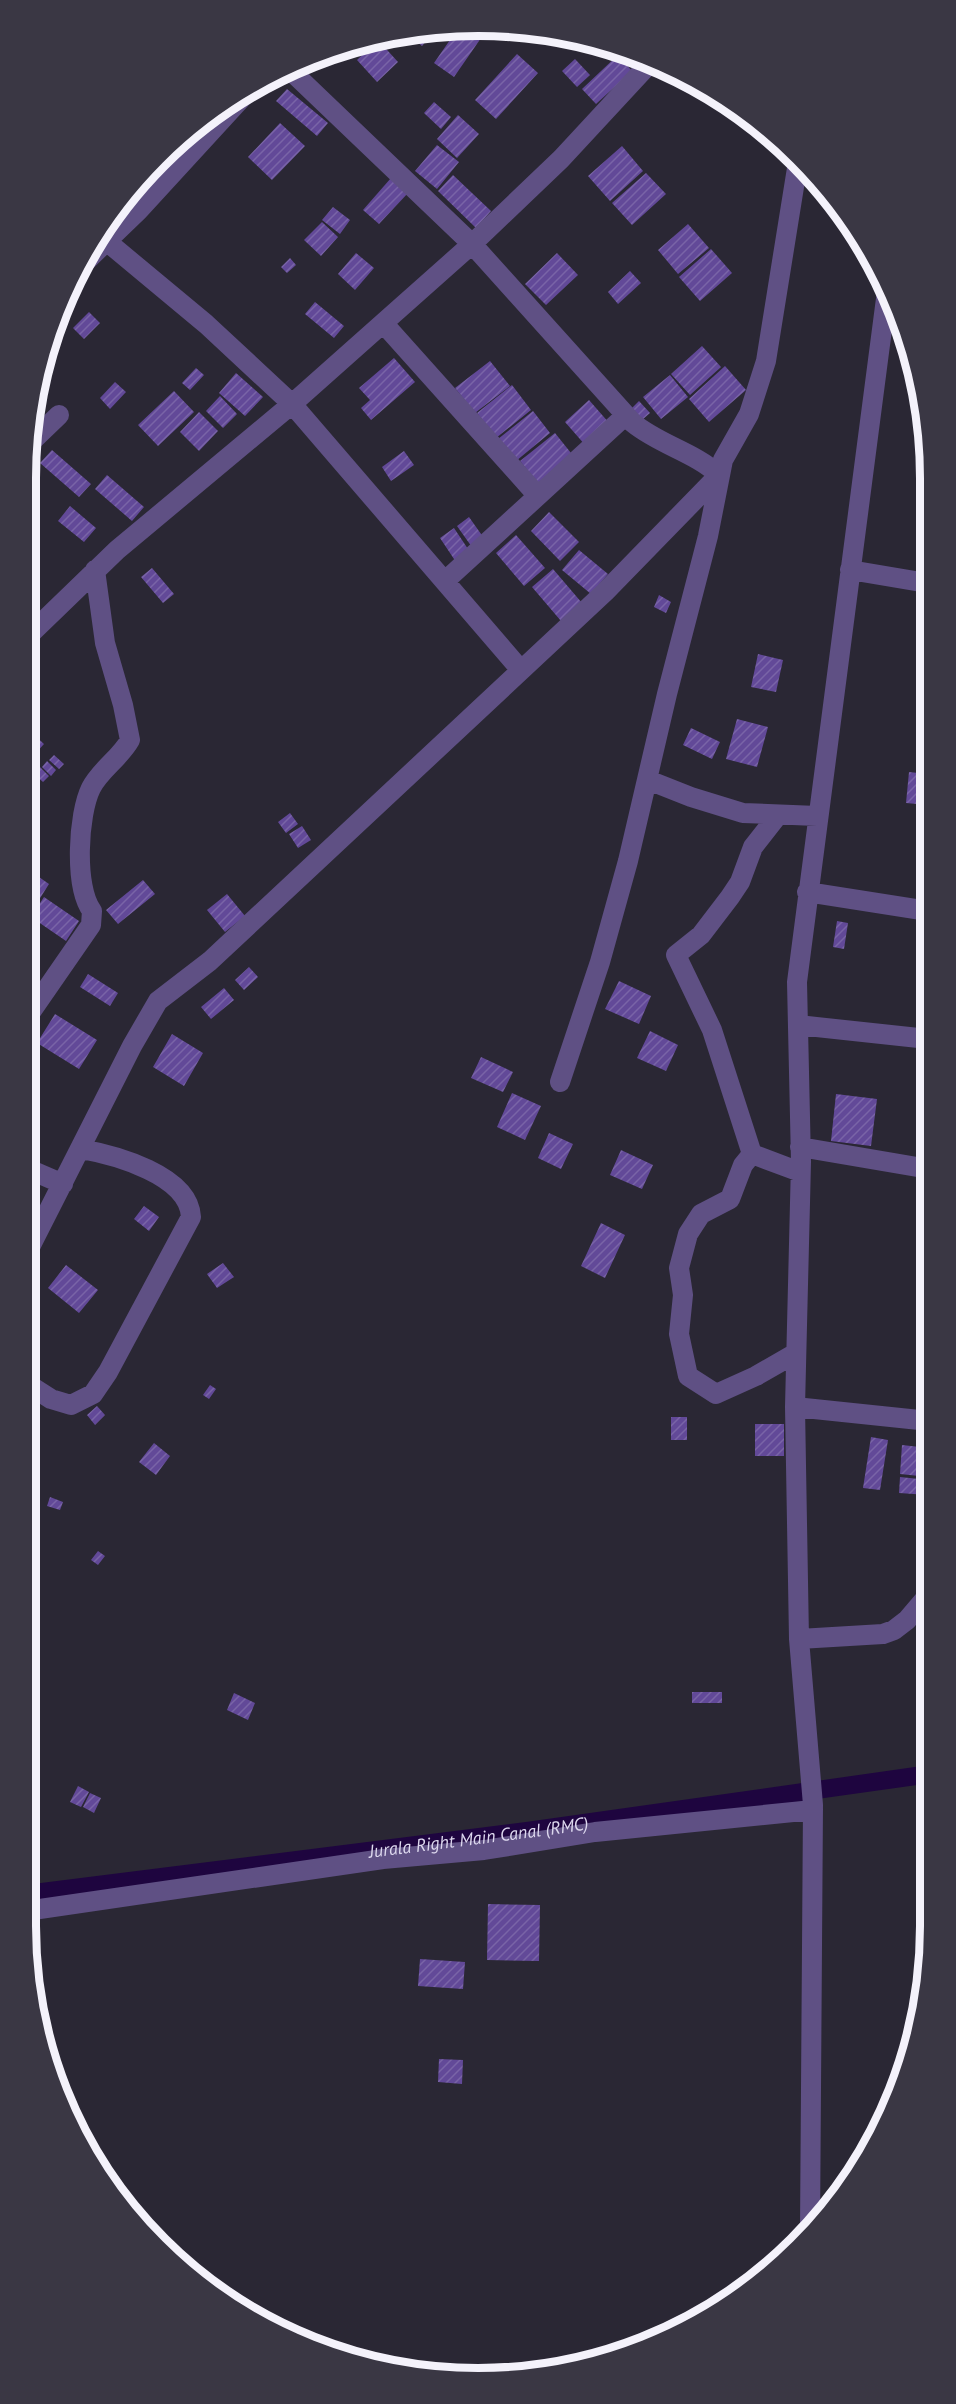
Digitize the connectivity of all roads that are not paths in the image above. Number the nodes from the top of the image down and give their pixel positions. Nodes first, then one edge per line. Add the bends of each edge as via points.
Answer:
1 (645, 69) edge
2 (296, 76) edge
3 (202, 133) edge
4 (165, 167) edge
5 (796, 171) edge
6 (120, 219) edge
7 (105, 240) edge
8 (472, 244) junction
9 (885, 307) edge
10 (384, 324) junction
11 (292, 404) junction
12 (59, 415) dead end
13 (625, 416) junction
14 (38, 435) edge
15 (719, 475) junction
16 (537, 495) junction
17 (95, 570) junction
18 (850, 570) junction
19 (445, 581) junction
20 (920, 582) edge
21 (36, 628) edge
22 (520, 669) junction
23 (648, 780) junction
24 (778, 815) junction
25 (817, 816) junction
26 (807, 892) junction
27 (920, 910) edge
28 (36, 1005) edge
29 (798, 1025) junction
30 (920, 1038) edge
31 (560, 1082) dead end
32 (800, 1147) junction
33 (81, 1149) junction
34 (752, 1154) junction
35 (920, 1168) edge
36 (36, 1172) edge
37 (800, 1172) junction
38 (63, 1184) junction
39 (36, 1236) edge
40 (796, 1353) junction
41 (36, 1389) edge
42 (795, 1407) junction
43 (920, 1420) edge
44 (920, 1605) edge
45 (799, 1639) junction
46 (813, 1807) junction
47 (36, 1910) edge
48 (810, 2217) edge

1 - 8 street via 561,159
2 - 8 street
3 - 4 street
4 - 6 street
5 - 15 street via 766,361 749,414
7 - 11 street via 206,324
8 - 10 street
8 - 13 street
9 - 18 street
10 - 11 street
10 - 16 street
11 - 17 street
11 - 19 street
12 - 14 street
13 - 15 street via 646,433 703,461
13 - 16 street
15 - 22 street via 623,575
15 - 23 street via 708,536
16 - 19 street
17 - 21 street
17 - 28 street via 105,643 130,740 88,796 79,860 85,901 92,911 91,925
18 - 20 street
18 - 25 street
19 - 22 street
22 - 33 street via 210,961 160,998
23 - 24 street via 743,813
23 - 31 street via 600,962
24 - 25 street
24 - 34 street via 753,847 730,897 701,934 676,955 712,1030
25 - 26 street
26 - 27 street
26 - 29 street via 798,958
29 - 30 street
29 - 32 street
32 - 35 street
32 - 37 street
33 - 38 street
33 - 41 street via 118,1156 151,1172 186,1197 191,1217 93,1394 71,1405
34 - 37 street
34 - 40 street via 743,1165 730,1199 701,1214 688,1234 679,1268 683,1295 679,1334 684,1358 688,1376 716,1394
36 - 38 street
37 - 40 street
38 - 39 street
40 - 42 street
42 - 43 street
42 - 45 street
44 - 45 street via 907,1620 884,1634
45 - 46 street
46 - 47 street via 595,1832 484,1850 383,1859
46 - 48 street

